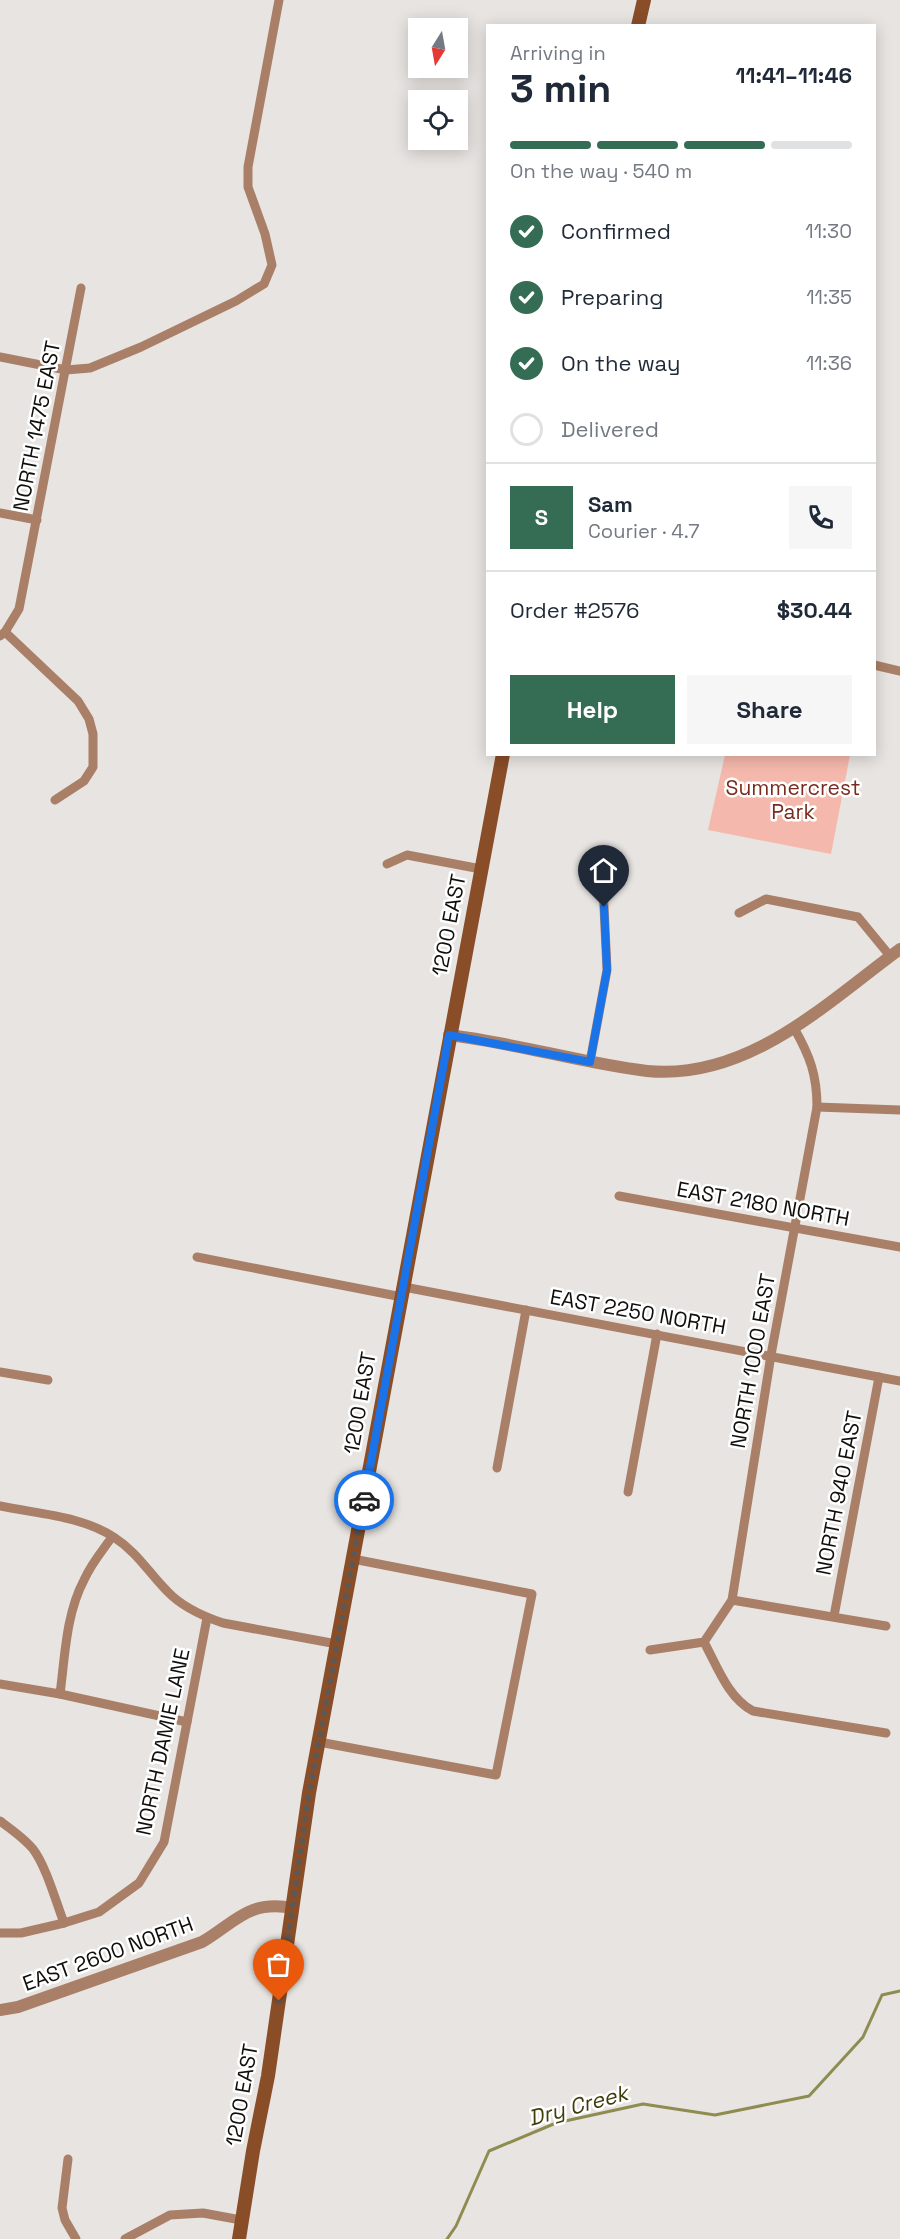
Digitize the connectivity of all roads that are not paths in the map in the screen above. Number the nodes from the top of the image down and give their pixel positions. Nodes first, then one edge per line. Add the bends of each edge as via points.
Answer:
1 (279, 0) edge
2 (644, 0) edge
3 (639, 24) edge
4 (81, 288) dead end
5 (0, 357) edge
6 (66, 370) junction
7 (0, 513) edge
8 (37, 520) junction
9 (2, 634) edge
10 (876, 665) edge
11 (900, 671) edge
12 (503, 756) edge
13 (55, 801) dead end
14 (387, 864) dead end
15 (481, 869) junction
16 (603, 886) dead end
17 (739, 913) dead end
18 (895, 952) edge
19 (794, 1028) junction
20 (449, 1035) junction
21 (590, 1062) junction
22 (817, 1107) junction
23 (900, 1110) edge
24 (619, 1196) dead end
25 (795, 1227) junction
26 (900, 1247) edge
27 (198, 1257) dead end
28 (403, 1292) junction
29 (526, 1310) junction
30 (657, 1334) junction
31 (771, 1355) junction
32 (0, 1372) edge
33 (879, 1377) junction
34 (48, 1380) dead end
35 (900, 1381) edge
36 (497, 1468) dead end
37 (628, 1492) dead end
38 (0, 1506) edge
39 (112, 1537) junction
40 (353, 1559) junction
41 (732, 1600) junction
42 (834, 1616) junction
43 (207, 1618) junction
44 (886, 1626) dead end
45 (704, 1642) junction
46 (337, 1644) junction
47 (650, 1650) dead end
48 (0, 1684) edge
49 (60, 1694) junction
50 (187, 1722) junction
51 (886, 1733) dead end
52 (319, 1742) junction
53 (0, 1821) edge
54 (293, 1908) junction
55 (64, 1923) junction
56 (0, 1933) edge
57 (0, 2010) edge
58 (68, 2159) dead end
59 (241, 2220) junction
60 (76, 2239) edge
61 (125, 2239) edge
62 (239, 2239) edge

1 - 6 street via 248,167 248,186 272,265 264,284 141,347 90,368
2 - 3 main road
4 - 6 street, NORTH 1475 EAST
5 - 6 street
6 - 8 street, NORTH 1475 EAST
7 - 8 street
8 - 9 street, NORTH 1475 EAST via 19,609
9 - 13 street via 78,701 89,718 94,741 93,767 84,781
10 - 11 street
12 - 15 main road, 1200 EAST
14 - 15 street via 407,855
15 - 20 main road, 1200 EAST
16 - 21 street via 607,970
17 - 18 street via 766,899 858,917
18 - 19 street
19 - 21 street via 753,1051 694,1068 650,1071
19 - 22 street, NORTH 1000 EAST via 811,1062 817,1083
20 - 21 street
20 - 28 main road, 1200 EAST
22 - 23 street
22 - 25 street, NORTH 1000 EAST
24 - 25 street, EAST 2180 NORTH
25 - 26 street, EAST 2180 NORTH
25 - 31 street, NORTH 1000 EAST
27 - 28 street, EAST 2250 NORTH
28 - 29 street, EAST 2250 NORTH
28 - 40 main road, 1200 EAST
29 - 30 street, EAST 2250 NORTH
29 - 36 street
30 - 31 street, EAST 2250 NORTH
30 - 37 street
31 - 33 street, EAST 2250 NORTH
31 - 41 street, NORTH 1000 EAST
32 - 34 street
33 - 35 street, EAST 2250 NORTH
33 - 42 street, NORTH 940 EAST
38 - 39 street via 89,1524
39 - 43 street via 136,1555 168,1593
39 - 49 street via 93,1563 76,1599
40 - 46 main road, 1200 EAST
40 - 52 street via 532,1594 496,1775
41 - 42 street
41 - 45 street, NORTH 1000 EAST
42 - 44 street
43 - 46 street
43 - 50 street, NORTH DAMIE LANE
45 - 47 street
45 - 51 street via 734,1697 753,1711
46 - 52 main road, 1200 EAST
48 - 49 street
49 - 50 street
50 - 55 street, NORTH DAMIE LANE via 164,1842 139,1883 99,1912
52 - 54 main road, 1200 EAST
53 - 55 street via 33,1850
54 - 57 street, EAST 2600 NORTH via 280,1905 246,1911 202,1942
54 - 59 main road, 1200 EAST
55 - 56 street, NORTH DAMIE LANE via 21,1933
58 - 60 street via 62,2208
59 - 61 street via 203,2212 170,2215
59 - 62 main road, 1200 EAST

